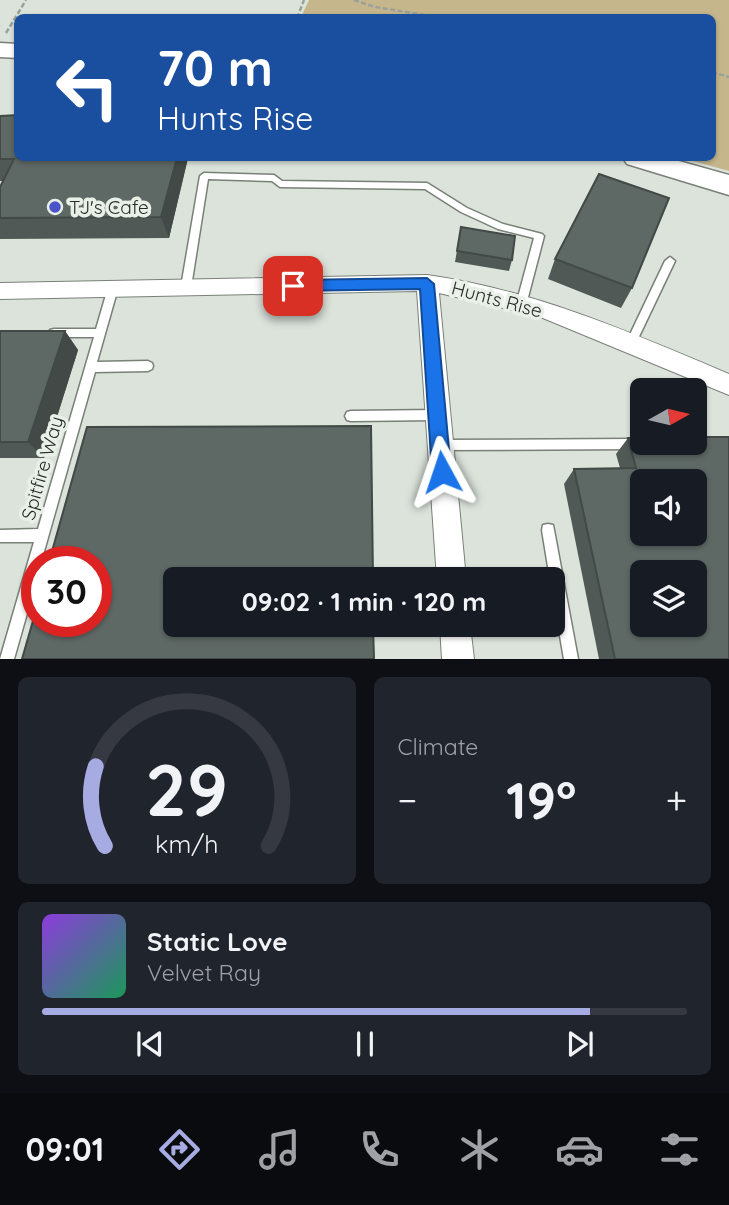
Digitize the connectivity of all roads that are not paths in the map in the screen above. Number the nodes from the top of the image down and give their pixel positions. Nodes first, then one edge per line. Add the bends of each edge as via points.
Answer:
1 (647, 161) edge
2 (729, 185) edge
3 (670, 261) dead end
4 (427, 284) junction
5 (186, 287) junction
6 (113, 288) junction
7 (0, 291) edge
8 (522, 301) junction
9 (38, 332) edge
10 (100, 333) junction
11 (631, 345) junction
12 (148, 366) dead end
13 (90, 367) junction
14 (729, 385) edge
15 (437, 415) junction
16 (351, 416) dead end
17 (630, 444) edge
18 (439, 445) junction
19 (548, 530) dead end
20 (43, 535) junction
21 (0, 536) edge
22 (450, 567) edge
23 (456, 637) edge
24 (7, 659) edge
25 (458, 659) edge
26 (571, 659) edge

1 - 2 main road
3 - 11 lane
4 - 5 street, Hunts Rise
4 - 8 street, Hunts Rise via 464,287
4 - 15 street
5 - 6 street, Hunts Rise
5 - 8 lane via 204,176 274,178 280,184 428,186 501,227 540,236
6 - 7 street, Hunts Rise
6 - 10 lane, Spitfire Way
8 - 11 street, Hunts Rise
9 - 10 lane
10 - 13 lane, Spitfire Way
11 - 14 street, Hunts Rise
12 - 13 lane
13 - 20 lane, Spitfire Way
15 - 16 lane
15 - 18 street
17 - 18 lane
18 - 22 street
19 - 26 lane
20 - 21 lane
20 - 24 lane, Spitfire Way
23 - 25 street

